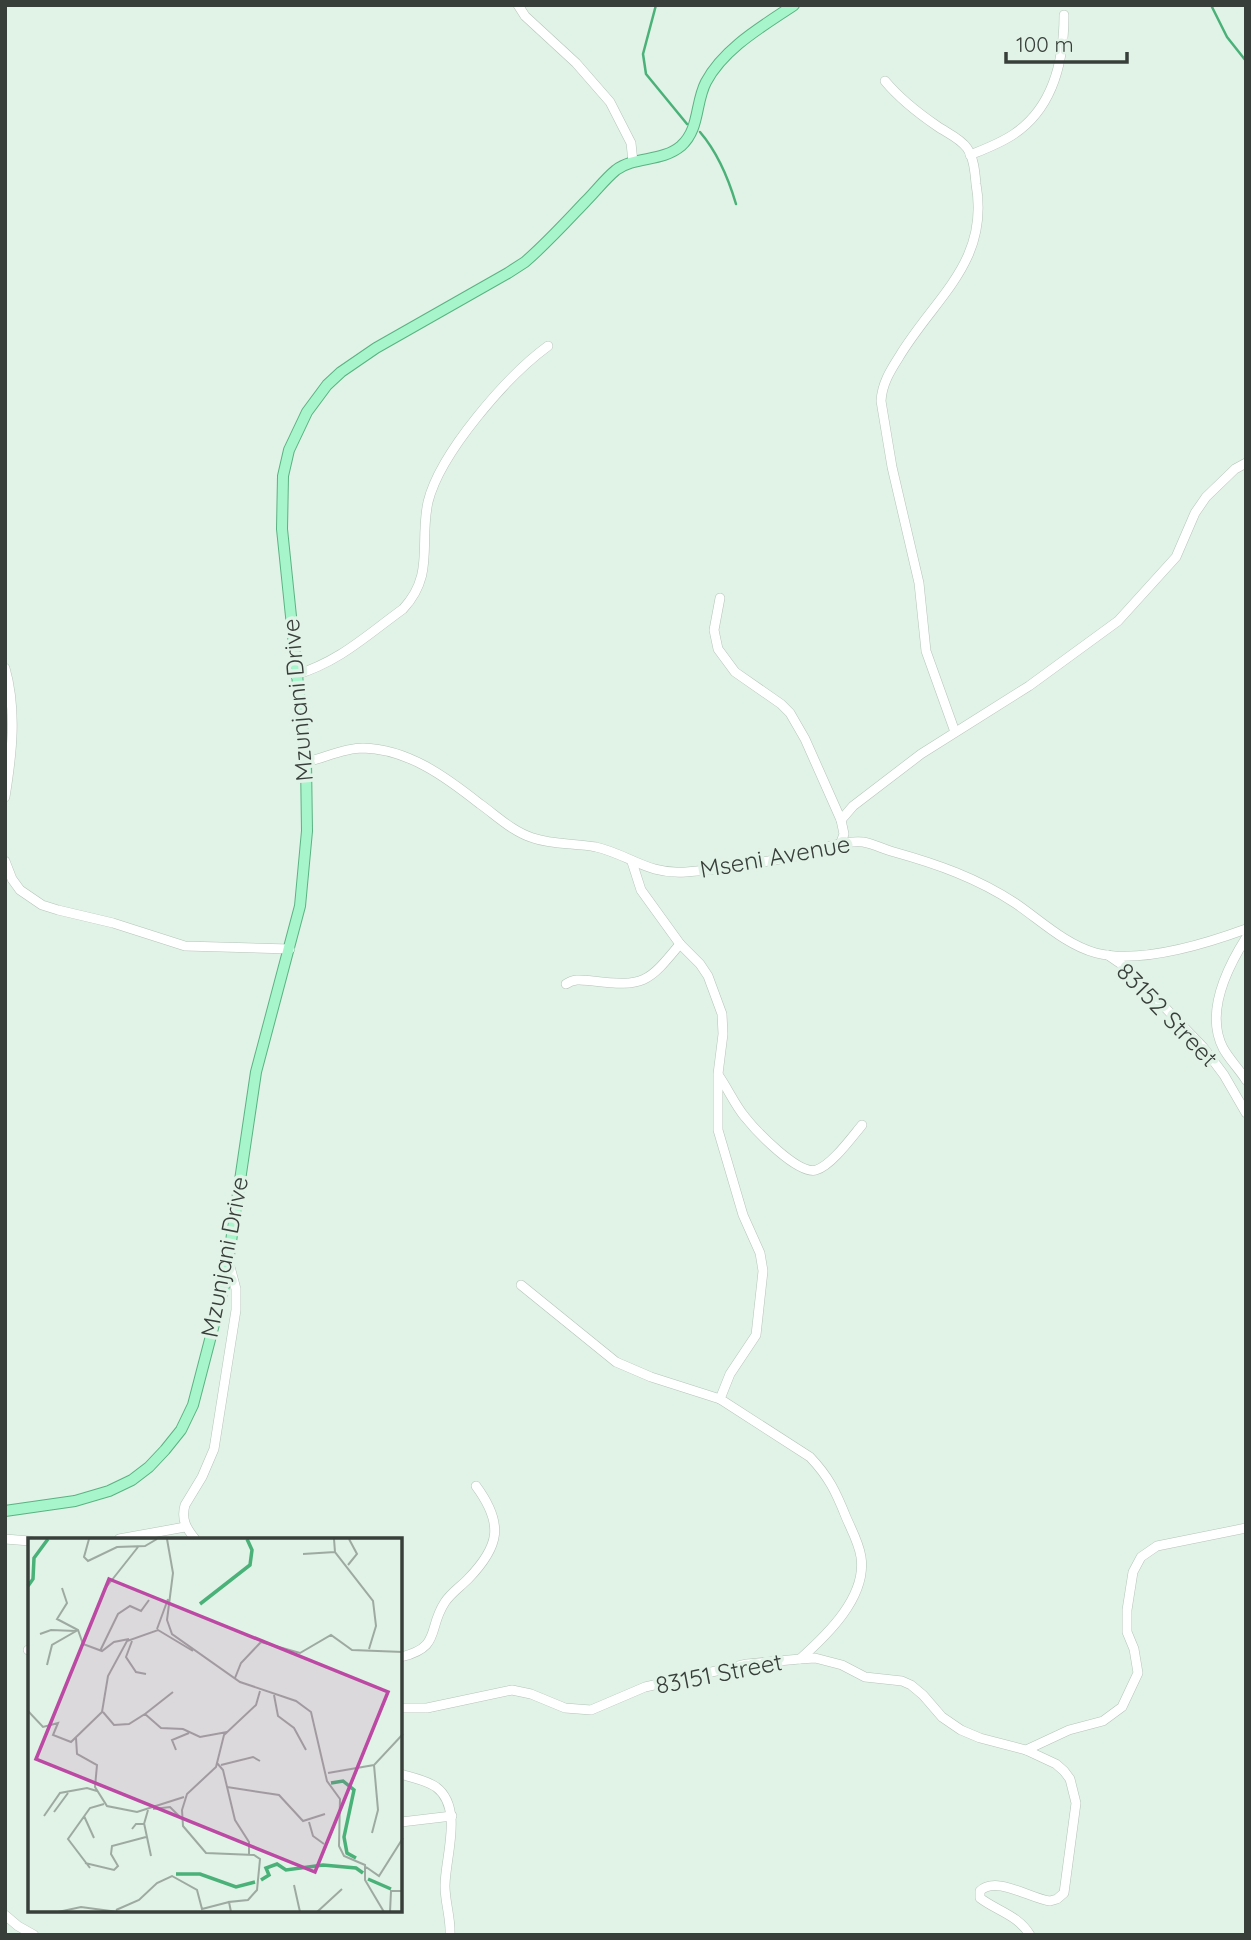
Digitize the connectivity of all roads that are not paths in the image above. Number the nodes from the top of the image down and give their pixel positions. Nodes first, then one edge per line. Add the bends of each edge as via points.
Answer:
1 (517, 5) edge
2 (794, 5) edge
3 (1064, 15) dead end
4 (885, 81) dead end
5 (970, 155) junction
6 (633, 162) junction
7 (548, 346) dead end
8 (1246, 463) edge
9 (720, 598) dead end
10 (5, 668) edge
11 (295, 675) junction
12 (955, 732) junction
13 (306, 762) junction
14 (5, 797) edge
15 (841, 820) junction
16 (840, 845) junction
17 (5, 861) edge
18 (632, 862) junction
19 (1246, 929) edge
20 (1246, 938) edge
21 (680, 944) junction
22 (290, 949) junction
23 (1107, 954) junction
24 (566, 984) dead end
25 (718, 1074) junction
26 (1246, 1080) edge
27 (1246, 1113) edge
28 (862, 1125) dead end
29 (229, 1261) junction
30 (521, 1285) dead end
31 (720, 1399) junction
32 (476, 1486) dead end
33 (5, 1511) edge
34 (185, 1527) junction
35 (1246, 1528) edge
36 (124, 1538) edge
37 (194, 1538) edge
38 (5, 1539) edge
39 (28, 1541) edge
40 (402, 1657) edge
41 (800, 1659) junction
42 (402, 1708) edge
43 (1026, 1750) junction
44 (402, 1774) edge
45 (452, 1816) junction
46 (402, 1822) edge
47 (5, 1915) edge
48 (34, 1935) edge
49 (450, 1935) edge
50 (1030, 1935) edge

1 - 6 street via 610,102 631,143
2 - 6 main road, Mzunjani Drive via 758,29 713,71 701,95 694,127 680,146
3 - 5 street via 1061,61 1045,102 1015,134
4 - 5 street via 921,115 961,142
5 - 12 street via 979,220 969,256 897,359 881,401 891,467 919,583 926,651
6 - 11 main road, Mzunjani Drive via 611,175 525,262 355,361 327,385 307,412 289,450 283,476 282,529
7 - 11 street via 513,375 440,472 426,515 423,576 411,600 333,660
8 - 12 street via 1206,497 1176,557 1118,621 1029,687
9 - 15 street via 714,630 718,649 735,672 790,713
10 - 14 street via 13,719
11 - 13 main road, Mzunjani Drive
12 - 15 street via 865,796
13 - 18 street, Mseni Avenue via 361,748 396,755 449,779 520,833 597,848
13 - 22 main road, Mzunjani Drive via 303,881
15 - 16 street via 844,834
16 - 18 street, Mseni Avenue via 684,872 656,871
16 - 23 street, Mseni Avenue via 864,842 952,870 999,893 1074,943
17 - 22 street via 20,890 58,910 185,946
18 - 21 street via 641,890
19 - 23 street, Mseni Avenue via 1167,950
20 - 26 street, 83152 Street via 1223,982 1217,1009 1224,1050
21 - 24 street via 645,980 578,979
21 - 25 street via 700,964 719,1003 723,1022
22 - 29 main road, Mzunjani Drive via 256,1072
23 - 27 street, 83152 Street via 1127,968 1203,1047
25 - 28 street via 745,1117 802,1169 817,1170 826,1164
25 - 31 street via 718,1130 763,1270 756,1335 730,1374
29 - 33 main road, Mzunjani Drive via 193,1405 165,1450 140,1474 109,1491
29 - 34 street via 237,1300 226,1382 214,1449 185,1505
30 - 31 street via 616,1362
31 - 41 street via 810,1457 821,1469 837,1493 861,1554 859,1580 849,1605
32 - 40 street via 488,1502 496,1528 492,1549 445,1602 427,1644
34 - 36 street
34 - 37 street
35 - 43 street via 1157,1546 1142,1557 1133,1572 1126,1610 1138,1673 1122,1707 1103,1721 1069,1730
38 - 39 street
41 - 42 street, 83151 Street via 747,1664 645,1687 583,1711 512,1690 427,1709
41 - 43 street, 83151 Street via 815,1658 865,1676 902,1681 961,1731
43 - 50 street, 83151 Street via 1056,1764 1070,1779 1074,1792 1066,1888 1061,1897 1050,1901 998,1886 985,1887 980,1894 983,1901 1018,1920
44 - 45 street via 438,1788 449,1802
45 - 46 street
45 - 49 street via 445,1888
47 - 48 street

